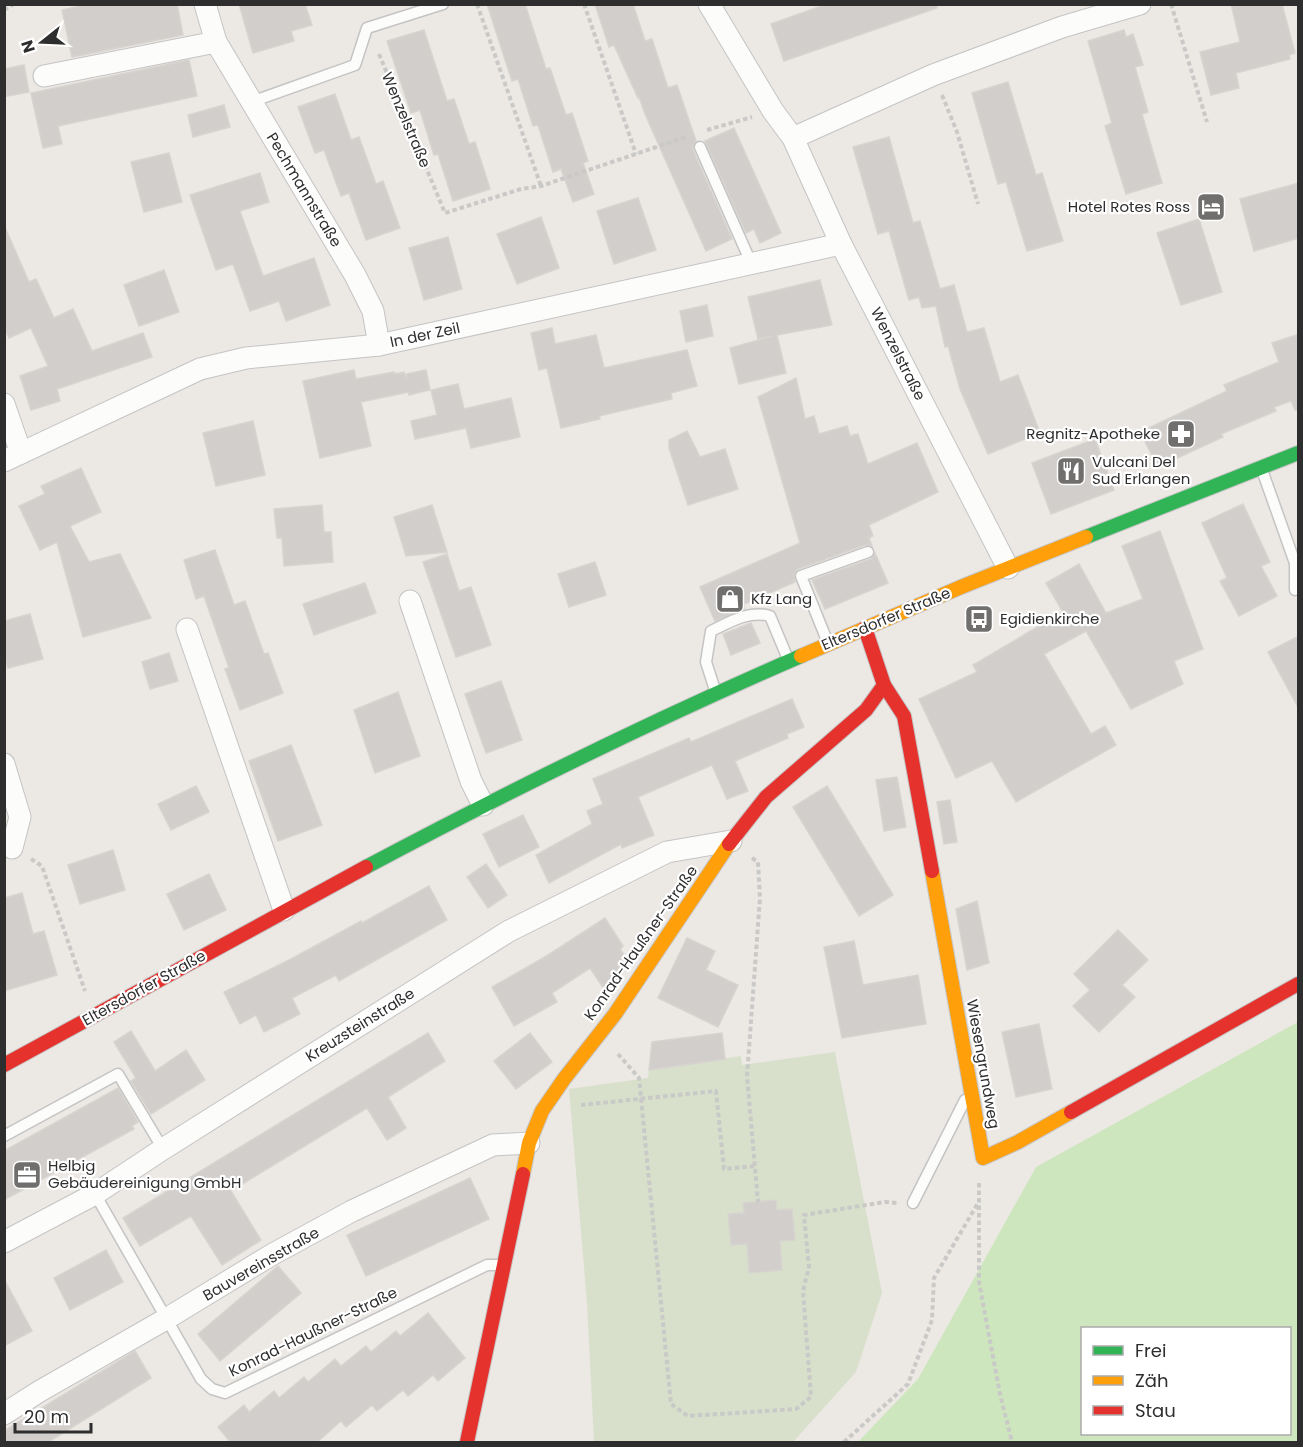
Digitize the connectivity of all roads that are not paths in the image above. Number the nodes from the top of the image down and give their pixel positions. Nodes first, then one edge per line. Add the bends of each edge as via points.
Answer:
1 (205, 4) edge
2 (443, 4) edge
3 (1140, 4) edge
4 (715, 6) edge
5 (216, 42) junction
6 (44, 76) dead end
7 (251, 102) junction
8 (793, 138) junction
9 (700, 147) dead end
10 (841, 244) junction
11 (752, 265) junction
12 (378, 345) junction
13 (4, 404) edge
14 (1299, 453) edge
15 (13, 457) edge
16 (1262, 469) junction
17 (868, 552) dead end
18 (1008, 568) junction
19 (1295, 590) dead end
20 (410, 601) dead end
21 (865, 628) junction
22 (187, 629) dead end
23 (828, 644) junction
24 (788, 661) junction
25 (884, 685) junction
26 (716, 693) junction
27 (4, 764) edge
28 (483, 805) junction
29 (730, 841) junction
30 (12, 848) road end
31 (284, 910) junction
32 (1299, 984) edge
33 (4, 1065) edge
34 (970, 1089) junction
35 (4, 1136) edge
36 (529, 1143) junction
37 (163, 1149) junction
38 (95, 1194) junction
39 (913, 1203) road end
40 (4, 1242) edge
41 (504, 1265) junction
42 (166, 1319) junction
43 (4, 1414) edge
44 (467, 1443) edge

1 - 5 street, Pechmannstraße
2 - 7 lane via 367,28 355,65
3 - 8 street via 1062,27 933,75
4 - 8 street, Wenzelstraße via 773,111
5 - 6 street
5 - 7 street, Pechmannstraße
7 - 12 street, Pechmannstraße via 355,275 373,311
8 - 10 street, Wenzelstraße
9 - 11 lane
10 - 11 street, In der Zeil
10 - 18 street, Wenzelstraße
11 - 12 street, In der Zeil
12 - 15 street, In der Zeil via 246,358 200,369
13 - 15 street, In der Zeil
14 - 16 street, Eltersdorfer Straße
16 - 18 street, Eltersdorfer Straße
16 - 19 lane via 1295,563
17 - 23 lane via 801,576
18 - 21 street, Eltersdorfer Straße
20 - 28 street via 471,781
21 - 23 street, Eltersdorfer Straße
21 - 25 street, Wiesengrundweg
22 - 31 street
23 - 24 street, Eltersdorfer Straße
24 - 26 street, Eltersdorfer Straße
24 - 26 lane via 770,616 758,613 738,618 711,631 705,662
25 - 29 street, Konrad-Haußner-Straße via 866,710 766,797
25 - 34 street, Wiesengrundweg via 904,716
26 - 28 street, Eltersdorfer Straße
27 - 30 street via 20,817
28 - 31 street, Eltersdorfer Straße
29 - 36 street, Konrad-Haußner-Straße via 615,1014 542,1111
29 - 37 street, Kreuzsteinstraße via 667,852 508,931
31 - 33 street, Eltersdorfer Straße
32 - 34 street, Wiesengrundweg via 983,1158
34 - 39 lane
35 - 37 lane via 117,1074
36 - 41 street, Konrad-Haußner-Straße
36 - 42 street, Bauvereinsstraße via 493,1145 352,1211
37 - 38 street, Kreuzsteinstraße
38 - 40 street, Kreuzsteinstraße
38 - 42 lane
41 - 42 lane, Konrad-Haußner-Straße via 487,1265 225,1393 212,1389 201,1379
41 - 44 street, Konrad-Haußner-Straße
42 - 43 street, Bauvereinsstraße

